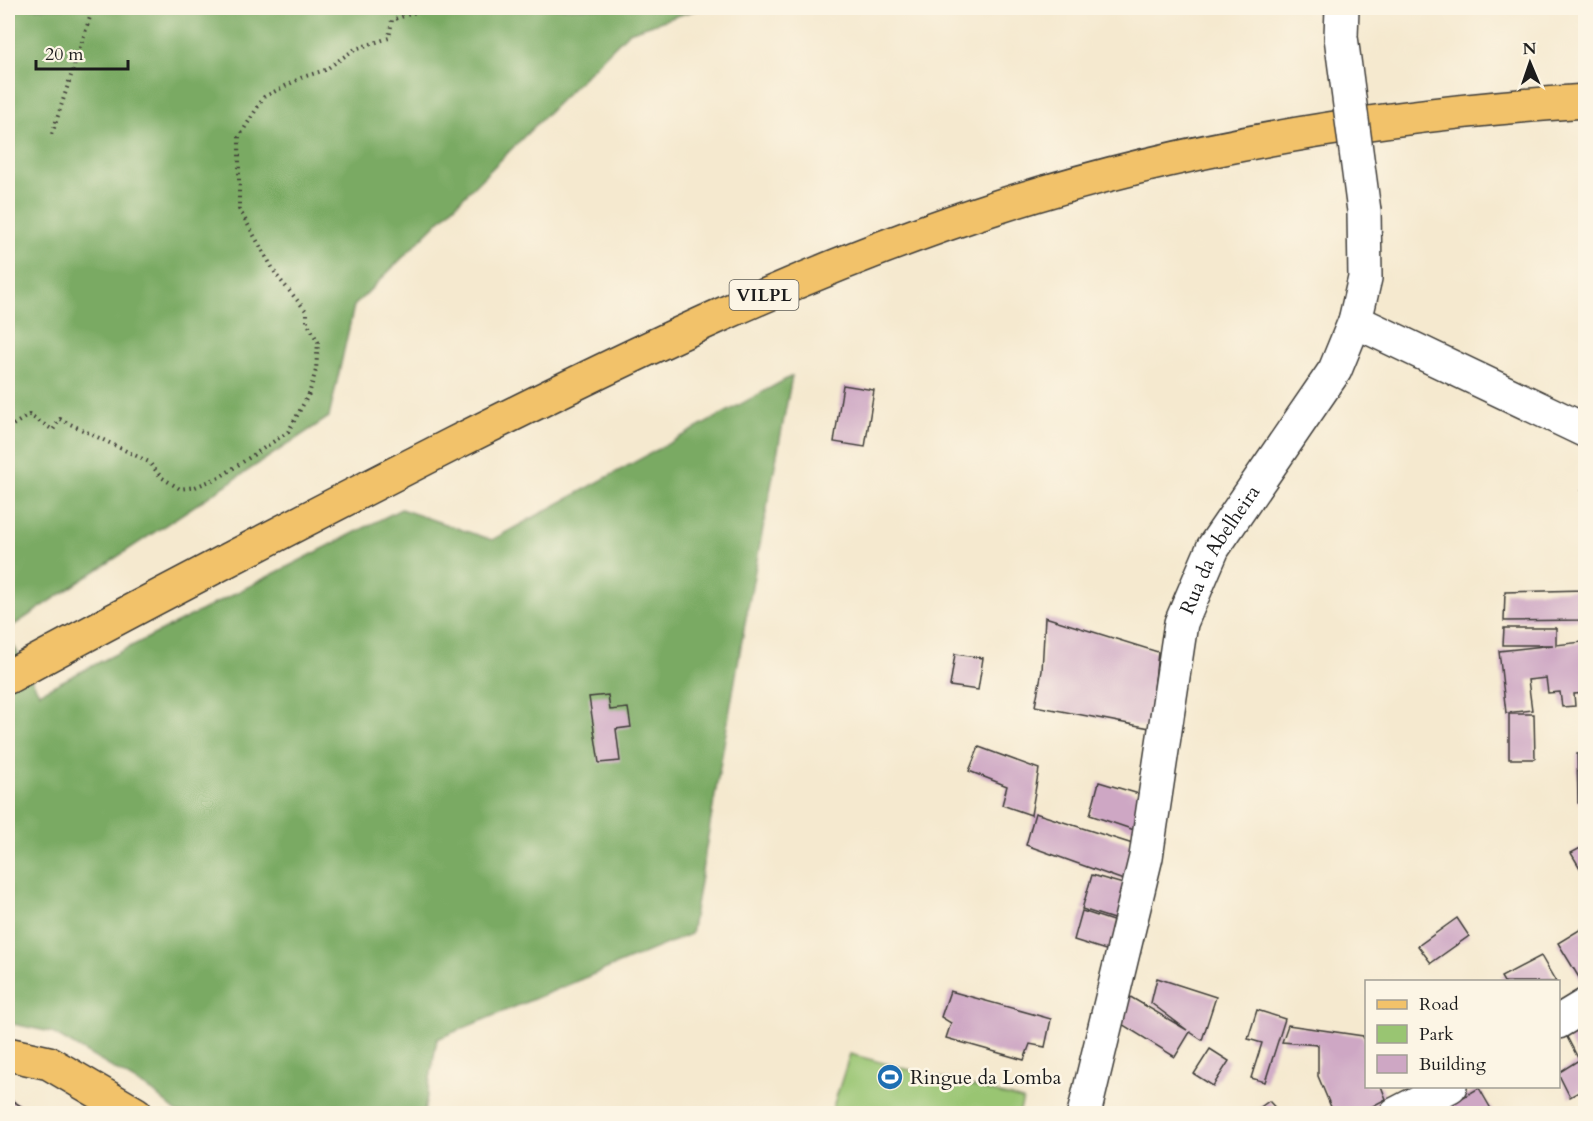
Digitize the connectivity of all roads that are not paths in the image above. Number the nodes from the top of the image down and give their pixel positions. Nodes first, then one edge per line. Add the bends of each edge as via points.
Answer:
1 (1341, 22) edge
2 (1586, 101) edge
3 (1355, 321) junction
4 (1586, 431) edge
5 (8, 677) edge
6 (1586, 1005) edge
7 (1560, 1021) edge
8 (8, 1054) edge
9 (1446, 1088) edge
10 (136, 1113) edge
11 (1084, 1113) edge
12 (1396, 1113) edge

1 - 3 street, Rua da Abelheira, bridge via 1364,212 1365,278
2 - 5 main road, VILPL via 1442,113 1219,148 1084,181 909,237 759,297 612,364
3 - 4 street
3 - 11 street, Rua da Abelheira via 1335,370 1213,548 1181,623 1146,857
6 - 7 street
8 - 10 main road via 49,1063
9 - 12 street

